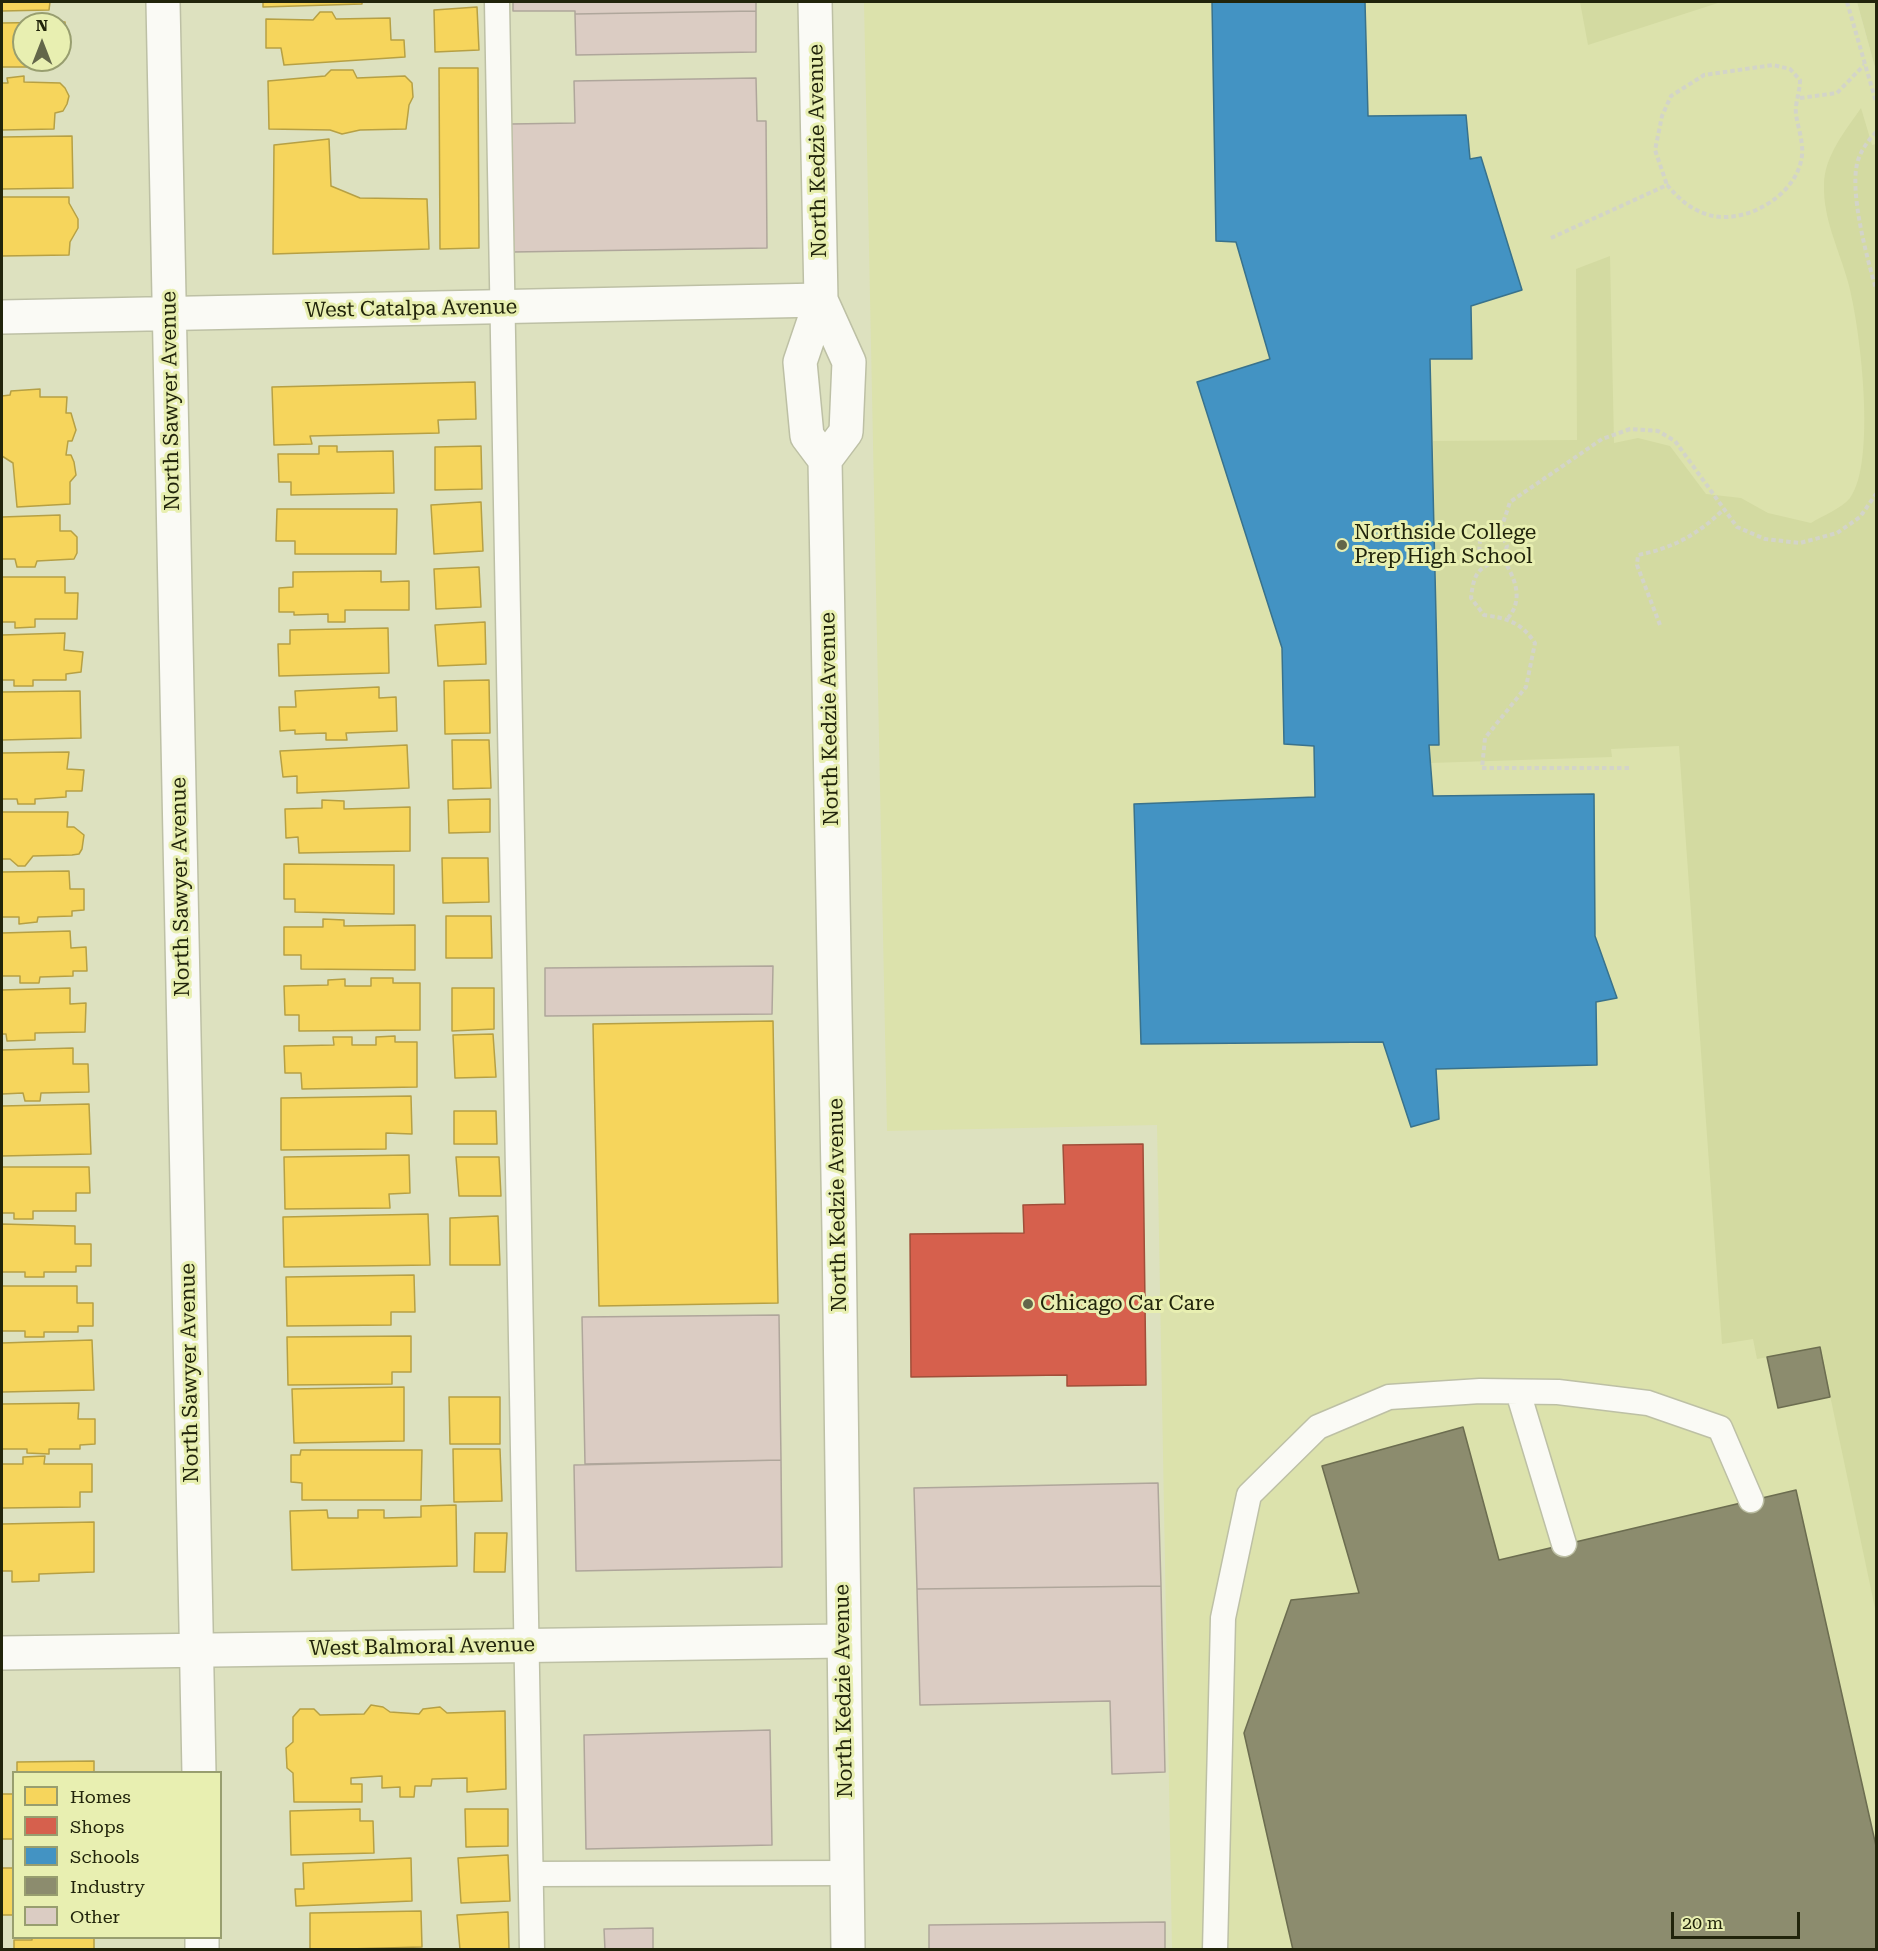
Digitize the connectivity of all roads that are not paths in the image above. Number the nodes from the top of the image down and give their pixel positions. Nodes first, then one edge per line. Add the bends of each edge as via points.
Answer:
1 (162, 2) edge
2 (497, 2) edge
3 (814, 2) edge
4 (821, 300) junction
5 (502, 307) junction
6 (169, 314) junction
7 (2, 317) edge
8 (825, 460) junction
9 (1518, 1392) junction
10 (1751, 1500) dead end
11 (1564, 1544) dead end
12 (843, 1641) junction
13 (527, 1646) junction
14 (196, 1651) junction
15 (2, 1653) edge
16 (199, 1771) edge
17 (846, 1873) junction
18 (531, 1874) junction
19 (532, 1950) edge
20 (848, 1950) edge
21 (1215, 1950) edge

1 - 6 street, North Sawyer Avenue
2 - 5 lane
3 - 4 street, North Kedzie Avenue
4 - 5 street, West Catalpa Avenue
4 - 8 street, North Kedzie Avenue via 800,362 807,436
4 - 8 street, North Kedzie Avenue via 849,362 846,432
5 - 6 street, West Catalpa Avenue
5 - 13 lane
6 - 7 street, West Catalpa Avenue
6 - 14 street, North Sawyer Avenue
8 - 12 street, North Kedzie Avenue
9 - 10 lane via 1558,1392 1648,1402 1720,1428
9 - 11 lane
9 - 21 lane via 1389,1397 1318,1427 1249,1495 1223,1618
12 - 13 street, West Balmoral Avenue
12 - 17 street, North Kedzie Avenue
13 - 14 street, West Balmoral Avenue
13 - 18 lane
14 - 15 street, West Balmoral Avenue
14 - 16 street, North Sawyer Avenue
17 - 18 lane
17 - 20 street, North Kedzie Avenue
18 - 19 lane

